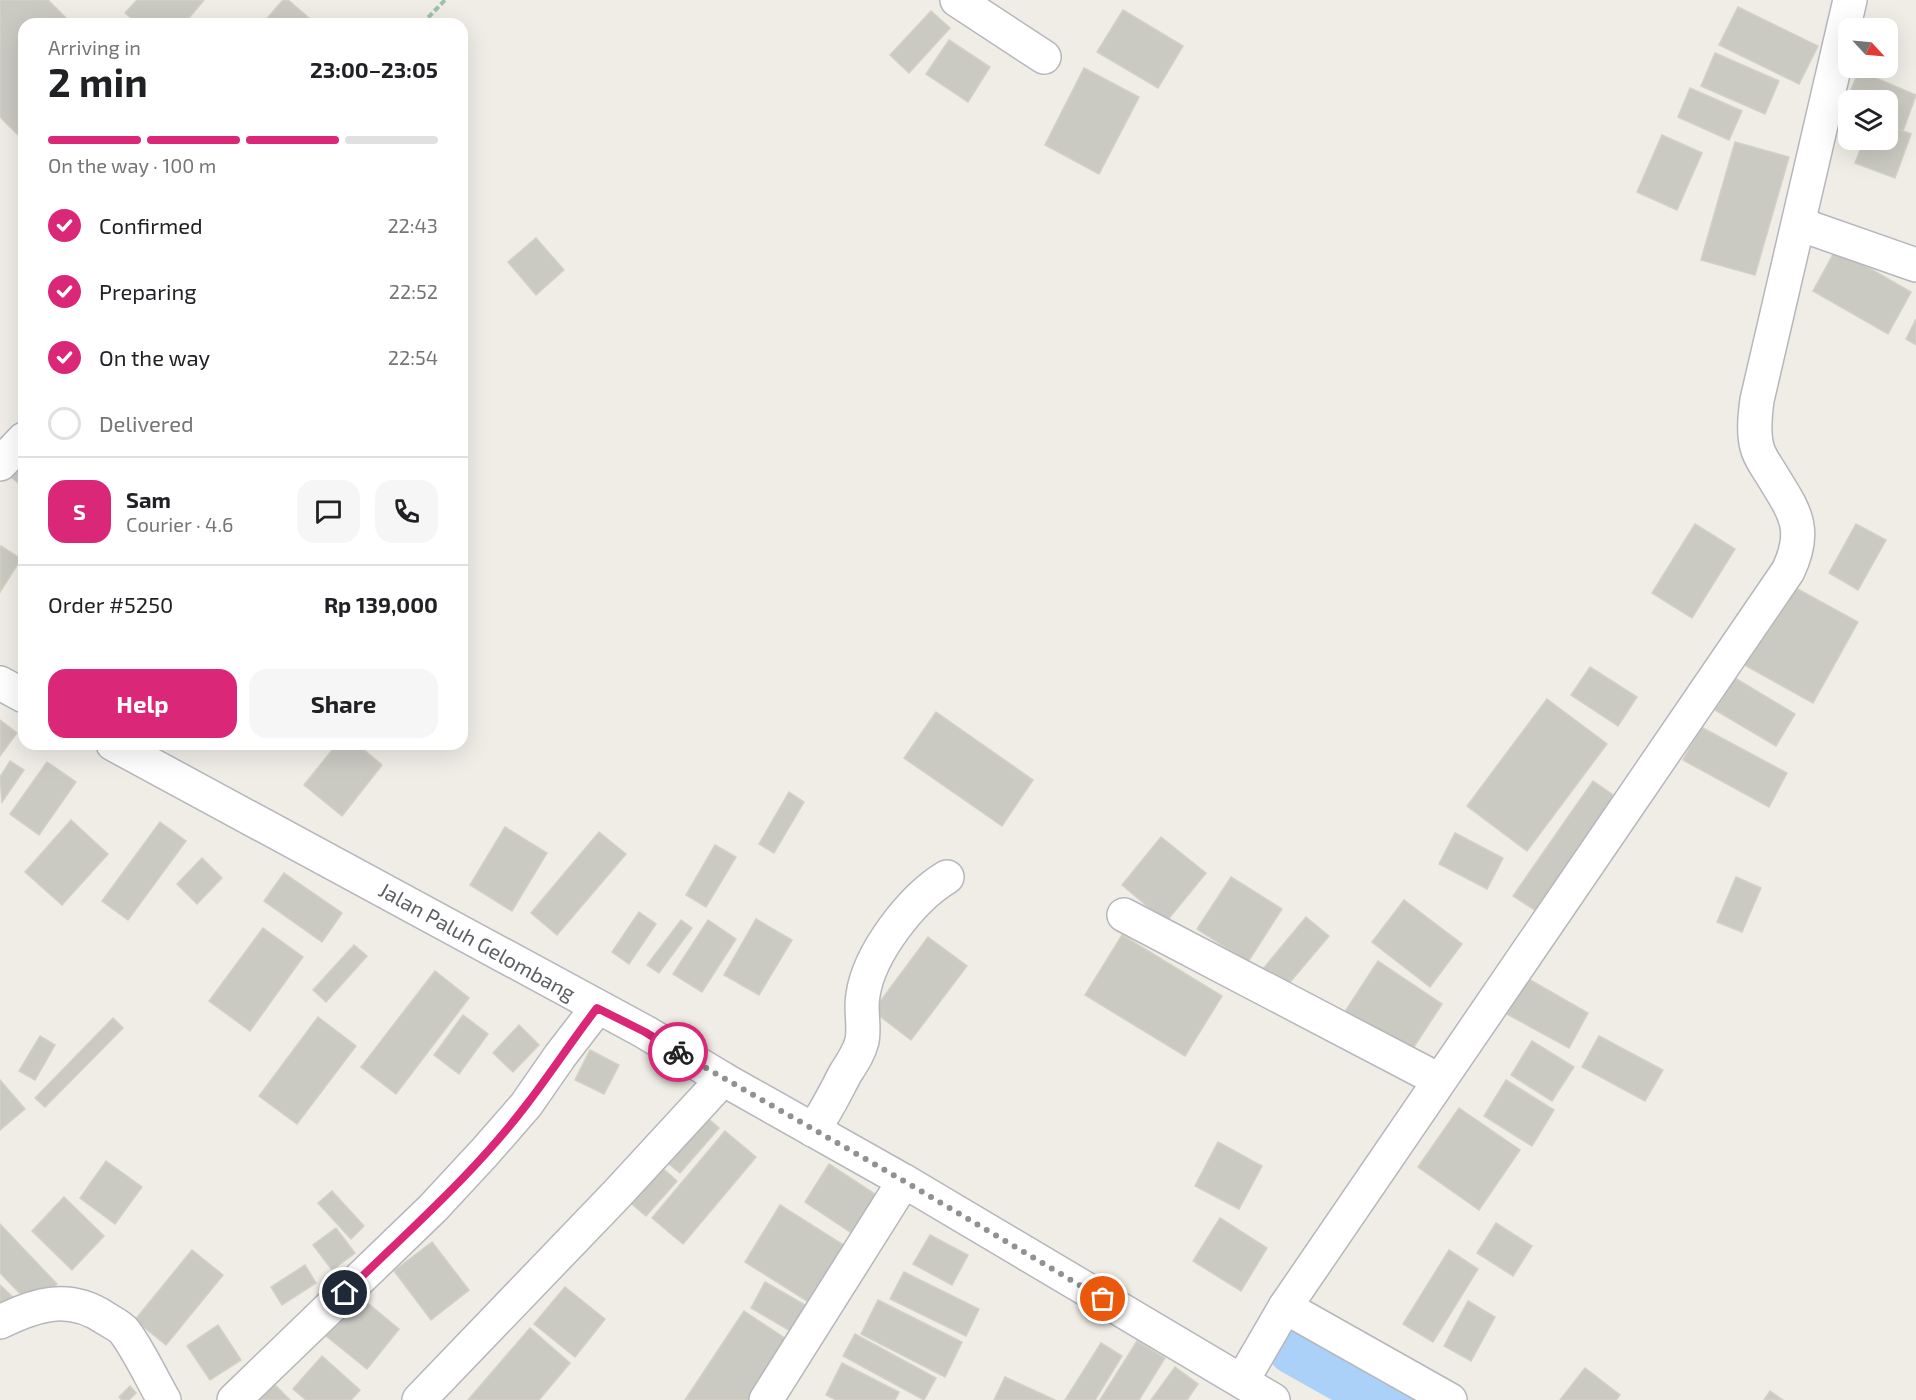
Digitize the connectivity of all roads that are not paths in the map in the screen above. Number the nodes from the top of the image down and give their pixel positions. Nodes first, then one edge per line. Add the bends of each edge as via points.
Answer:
1 (957, 0) edge
2 (1850, 0) edge
3 (1044, 57) dead end
4 (1799, 224) junction
5 (1916, 265) edge
6 (18, 445) edge
7 (0, 464) edge
8 (0, 683) edge
9 (18, 693) edge
10 (124, 750) edge
11 (947, 877) dead end
12 (1124, 915) dead end
13 (597, 1008) junction
14 (723, 1079) junction
15 (1439, 1080) junction
16 (813, 1130) junction
17 (904, 1181) junction
18 (1281, 1315) junction
19 (0, 1322) edge
20 (1248, 1371) junction
21 (164, 1400) edge
22 (234, 1400) edge
23 (419, 1400) edge
24 (766, 1400) edge
25 (1273, 1400) edge
26 (1450, 1400) edge

1 - 3 street
2 - 4 street
4 - 5 street
4 - 15 street via 1755,420 1761,458 1796,517 1799,542 1795,557
6 - 7 street
8 - 9 street
10 - 13 street, Jalan Paluh Gelombang
11 - 16 street via 916,903 877,955 862,996 862,1040 826,1113
12 - 15 street
13 - 14 street, Jalan Paluh Gelombang
13 - 22 street via 526,1105 484,1153 433,1208
14 - 16 street, Jalan Paluh Gelombang
14 - 23 street
15 - 18 street
16 - 17 street, Jalan Paluh Gelombang
17 - 20 street, Jalan Paluh Gelombang
17 - 24 street
18 - 20 street
18 - 26 street
19 - 21 street via 51,1303 75,1305 100,1315 124,1331
20 - 25 street, Jalan Paluh Gelombang

